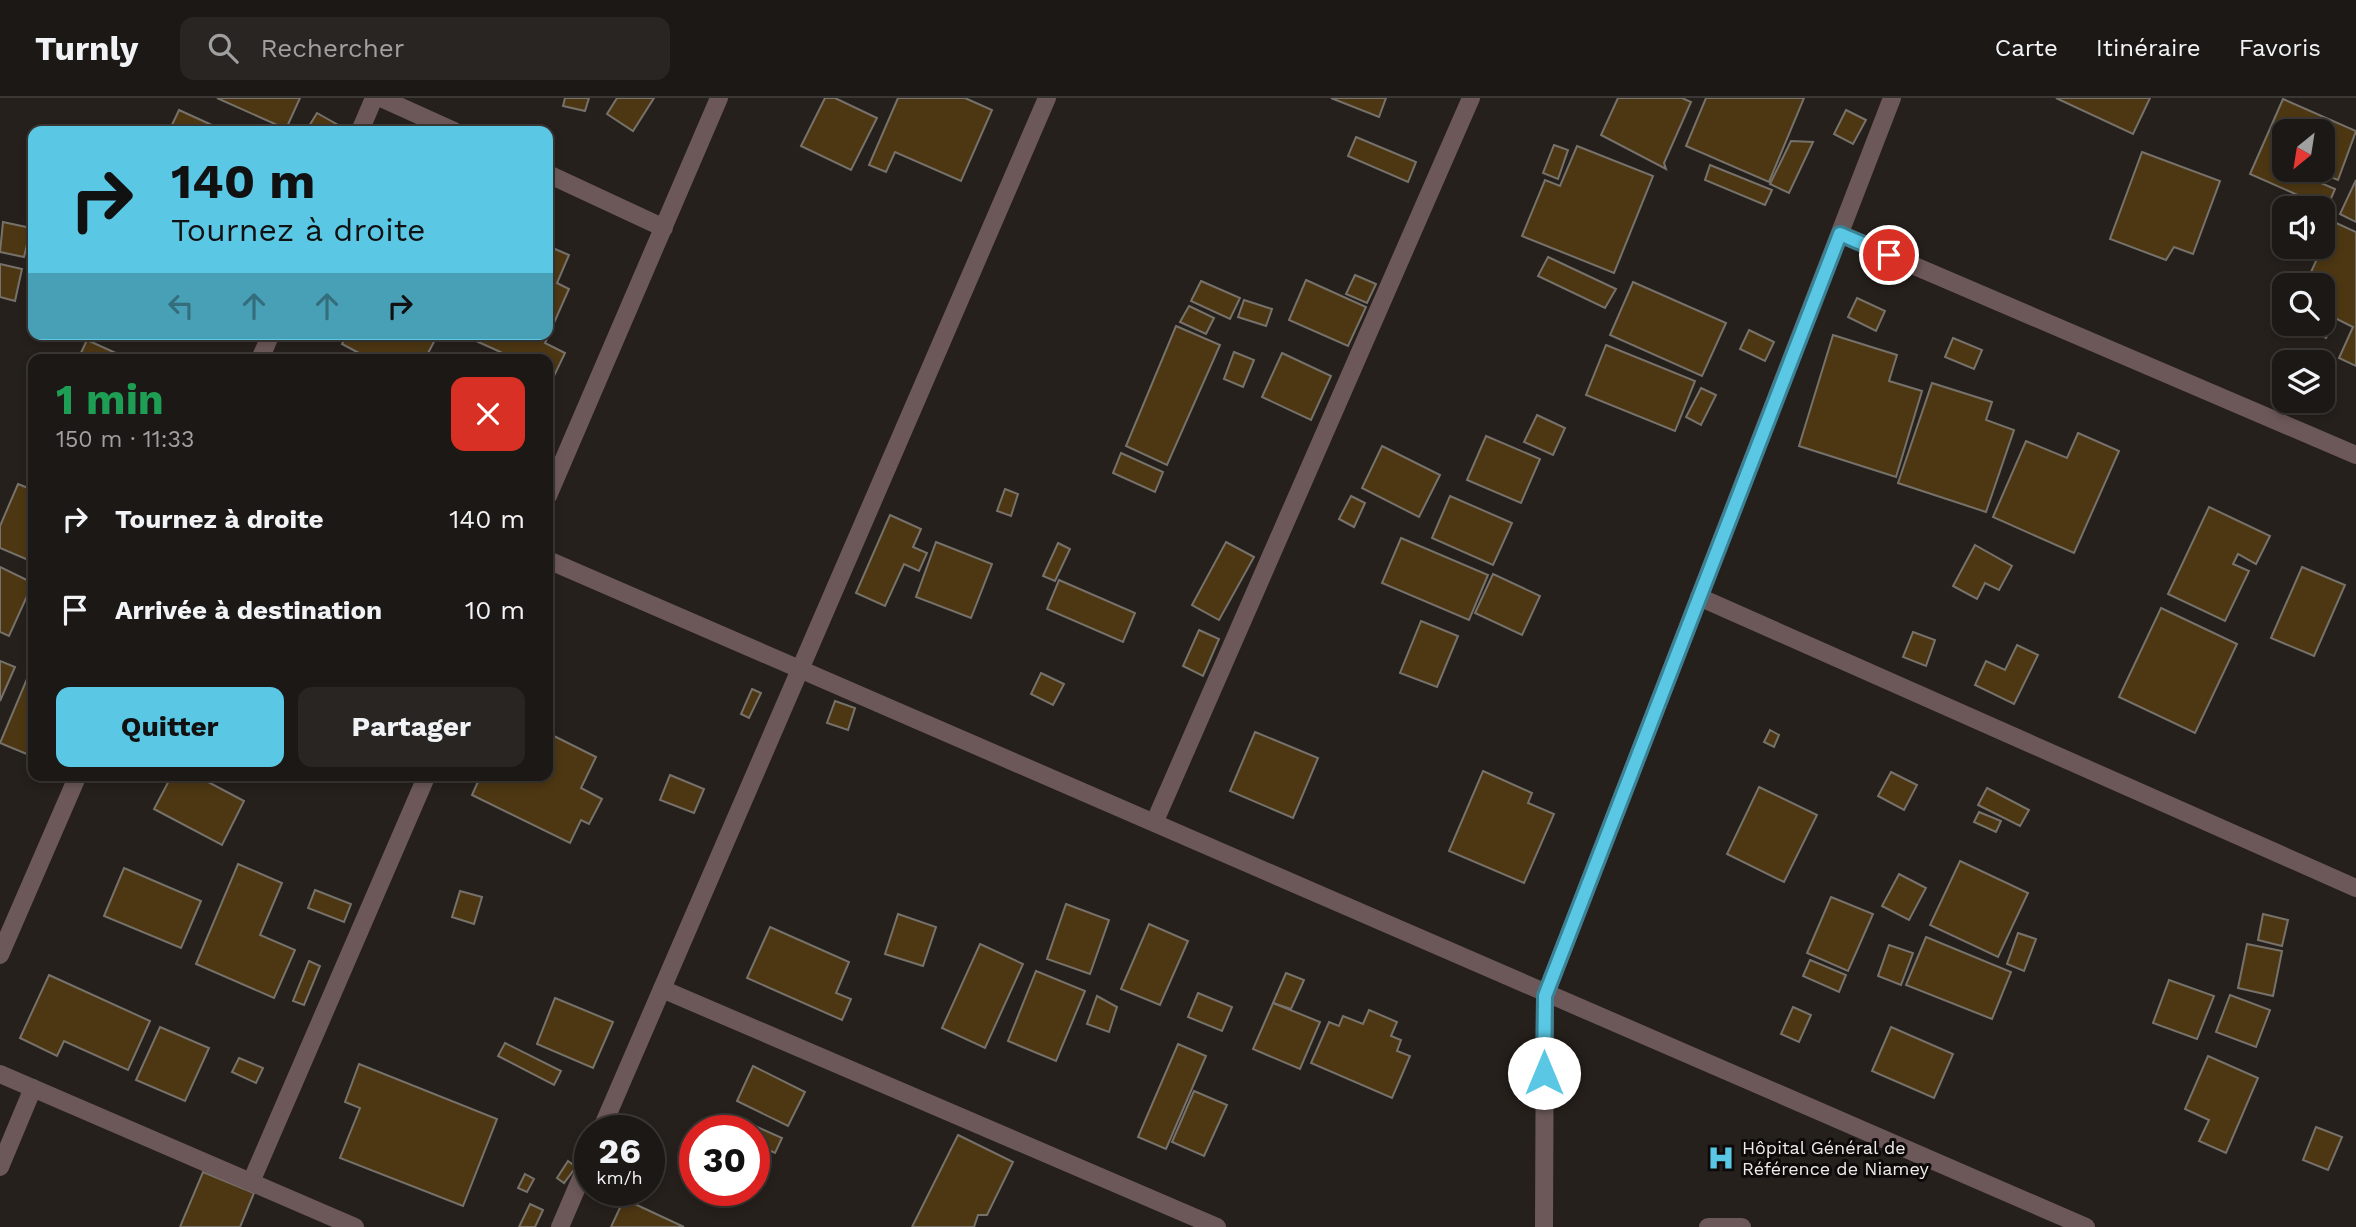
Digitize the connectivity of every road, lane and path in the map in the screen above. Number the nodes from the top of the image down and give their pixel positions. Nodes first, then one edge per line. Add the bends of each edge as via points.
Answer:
1 (374, 98) edge
2 (381, 98) edge
3 (719, 98) edge
4 (1047, 98) edge
5 (1471, 98) edge
6 (1892, 98) edge
7 (362, 126) edge
8 (443, 126) edge
9 (553, 176) edge
10 (664, 228) junction
11 (1840, 234) junction
12 (2356, 455) edge
13 (553, 484) edge
14 (553, 562) edge
15 (1699, 597) junction
16 (800, 668) junction
17 (75, 781) edge
18 (424, 781) edge
19 (1155, 821) junction
20 (2356, 888) edge
21 (0, 955) edge
22 (662, 989) junction
23 (1545, 996) junction
24 (0, 1074) edge
25 (33, 1088) junction
26 (607, 1115) edge
27 (0, 1167) edge
28 (251, 1182) junction
29 (574, 1194) edge
30 (355, 1227) edge
31 (560, 1227) edge
32 (1217, 1227) edge
33 (1544, 1227) edge
34 (1708, 1227) edge
35 (1742, 1227) edge
36 (2086, 1227) edge

1 - 7 street
2 - 8 street
3 - 10 street
4 - 16 street
5 - 19 street
6 - 11 street
9 - 10 street
10 - 13 street
11 - 12 street
11 - 15 street
14 - 16 street
15 - 20 street
15 - 23 street
16 - 19 street
16 - 22 street
17 - 21 street
18 - 28 street
19 - 23 street
22 - 26 street
22 - 32 street
23 - 33 street
23 - 36 street
24 - 25 street
25 - 27 street
25 - 28 street
28 - 30 street
29 - 31 street
34 - 35 street

